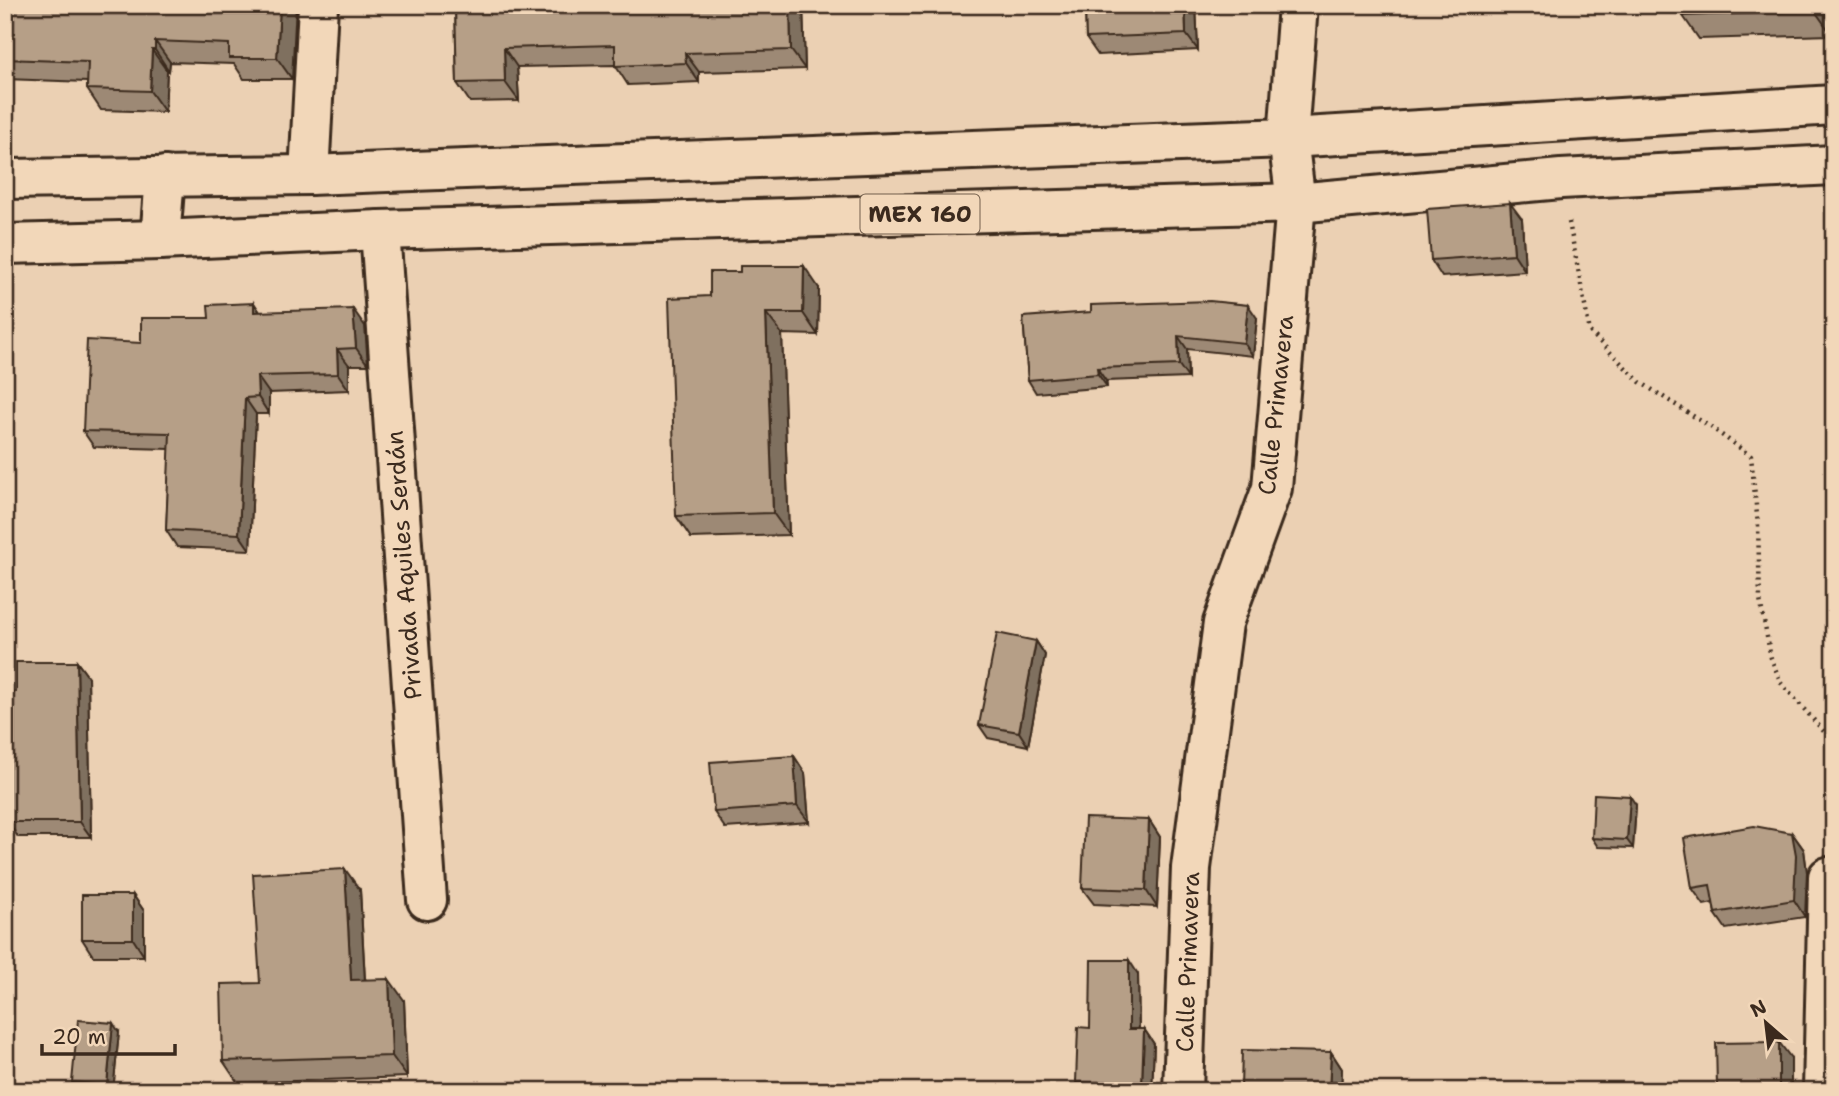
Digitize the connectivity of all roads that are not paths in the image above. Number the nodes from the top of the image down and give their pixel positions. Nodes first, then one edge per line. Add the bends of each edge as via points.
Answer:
1 (318, 5) edge
2 (1298, 5) edge
3 (1834, 105) edge
4 (1288, 138) junction
5 (1834, 165) edge
6 (309, 175) junction
7 (165, 176) junction
8 (5, 179) edge
9 (1296, 203) junction
10 (380, 230) junction
11 (160, 240) junction
12 (5, 244) edge
13 (1828, 877) dead end
14 (427, 900) dead end
15 (1183, 1091) edge
16 (1823, 1091) edge

1 - 6 main road
2 - 4 main road, Calle Primavera
3 - 4 main road
4 - 6 main road
4 - 9 main road, Calle Primavera
5 - 9 main road, MEX 160 via 1561,179
6 - 7 main road
7 - 8 main road
7 - 11 main road
9 - 10 main road, MEX 160
9 - 15 main road, Calle Primavera via 1272,488 1223,623 1191,867
10 - 11 main road, MEX 160
10 - 14 main road, Privada Aquiles Serdán
11 - 12 main road, MEX 160
13 - 16 main road

